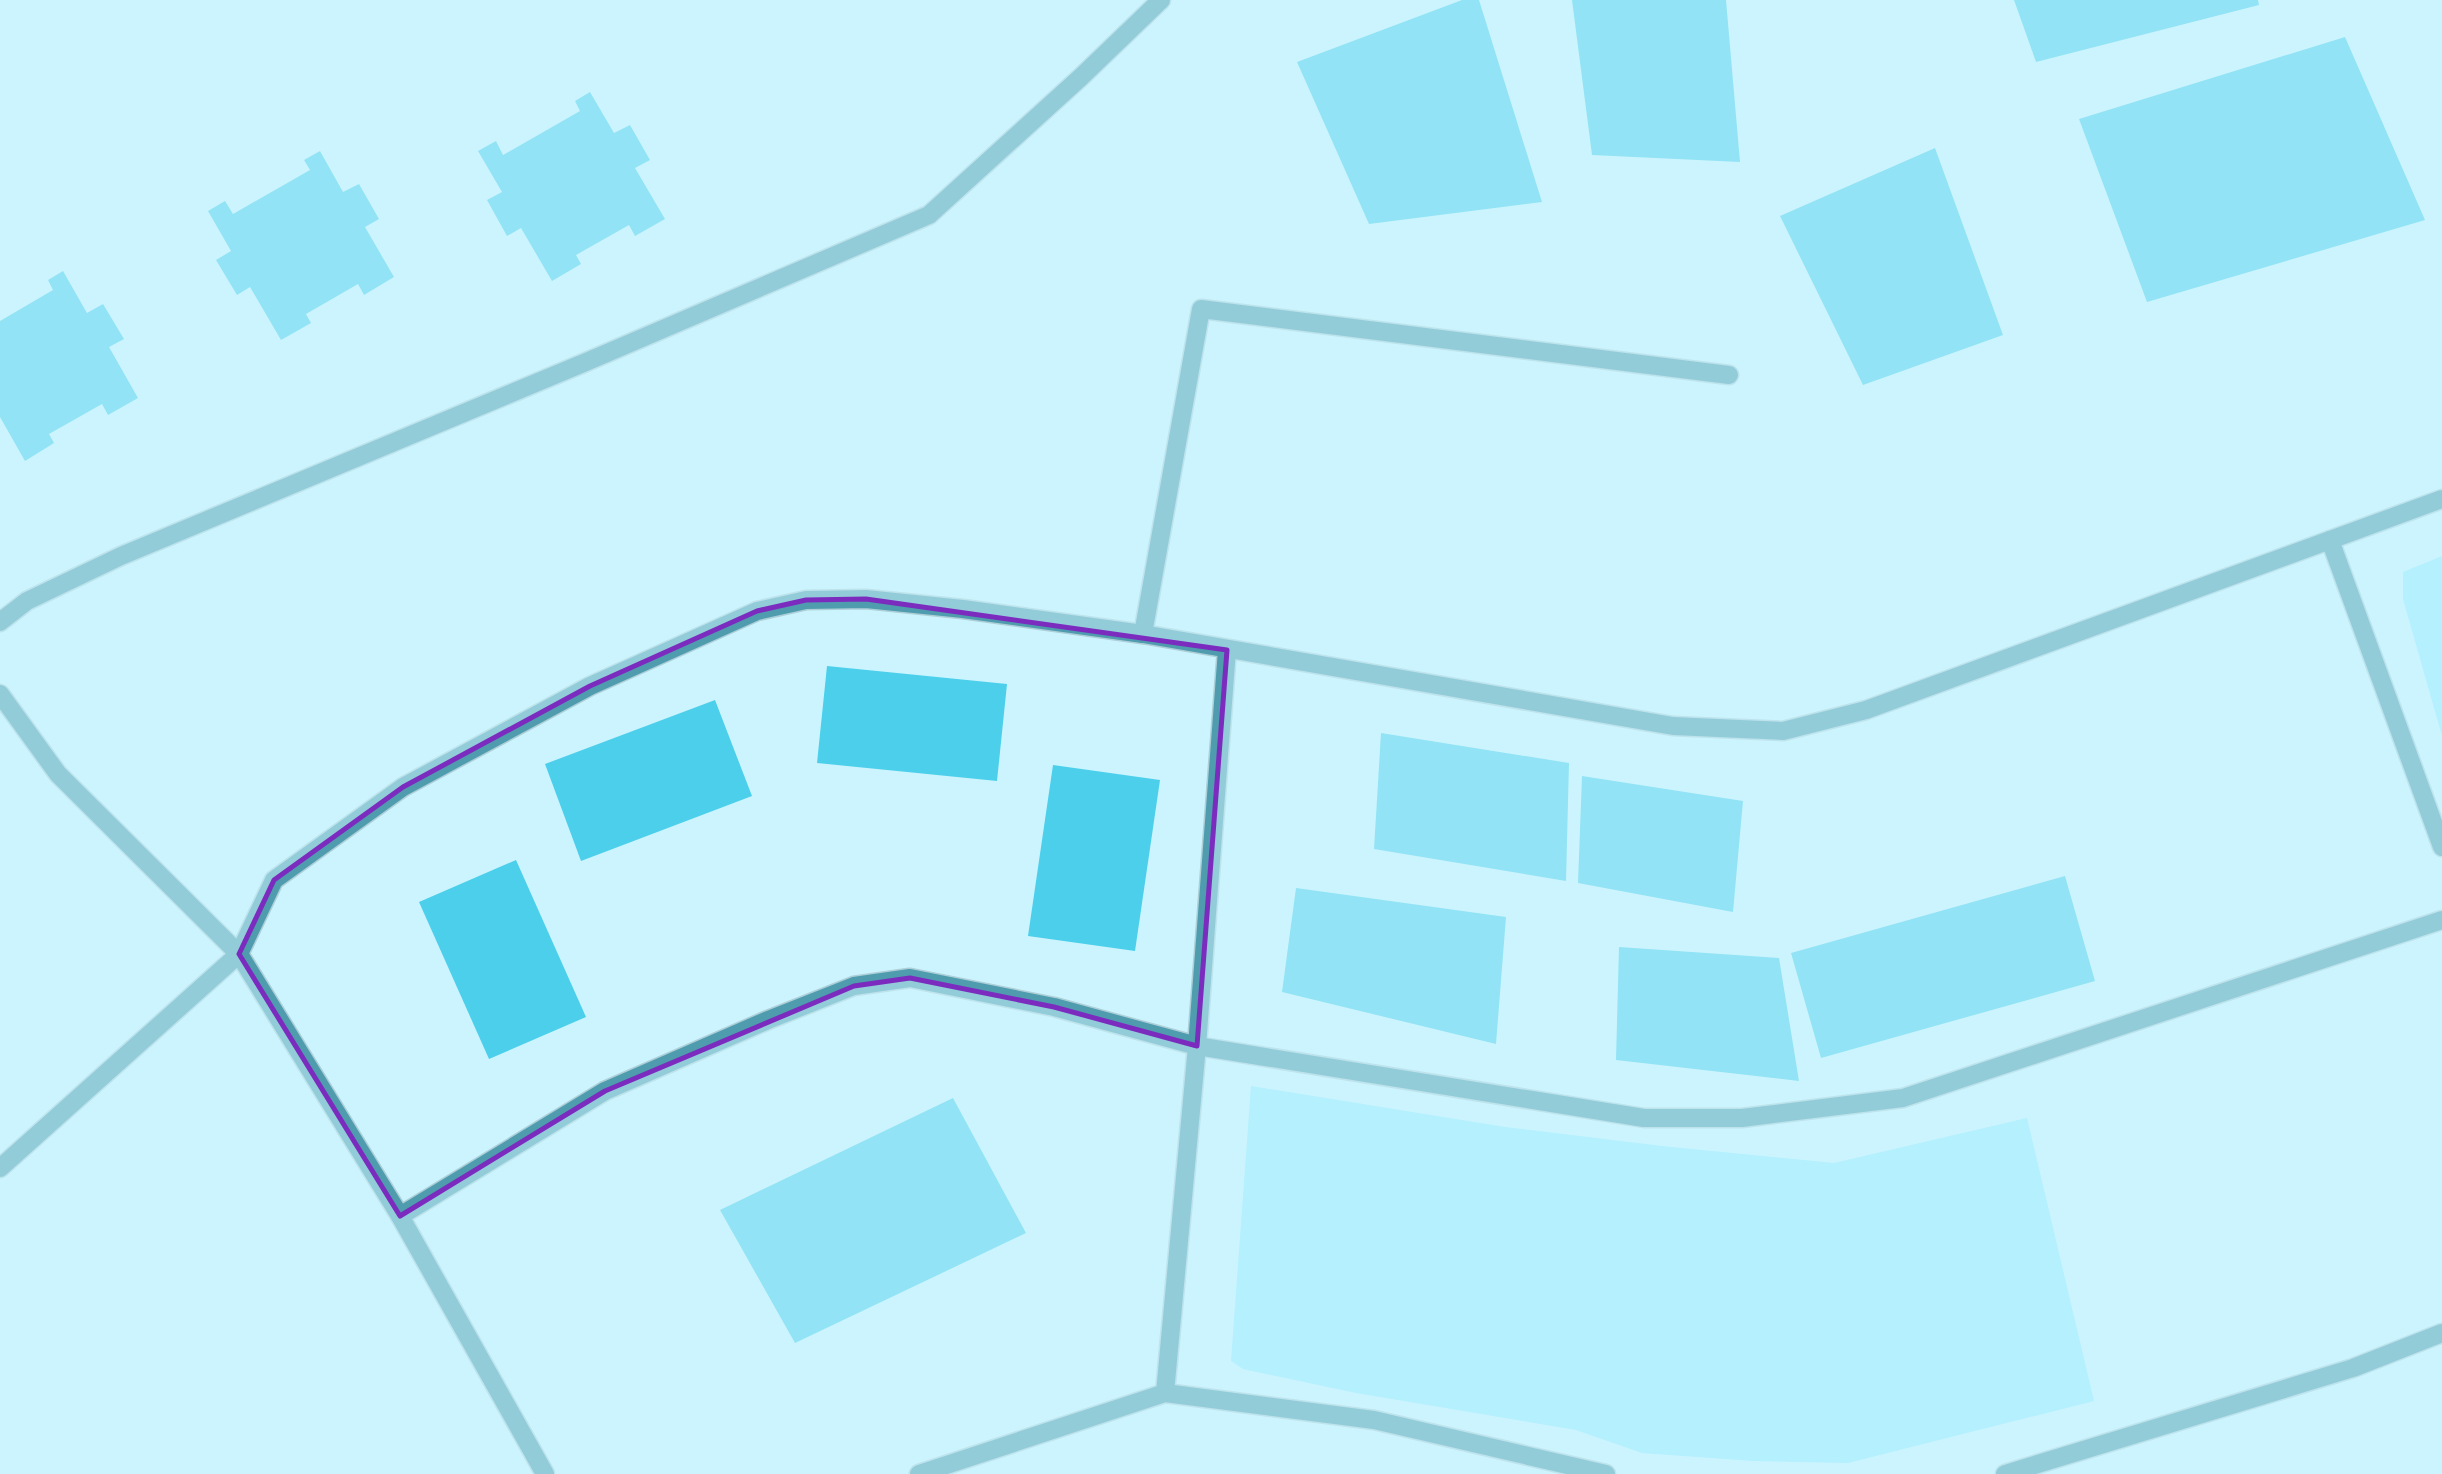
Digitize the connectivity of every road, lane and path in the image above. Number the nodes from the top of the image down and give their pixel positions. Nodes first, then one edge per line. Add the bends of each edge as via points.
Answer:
1 (1161, 0) edge
2 (1730, 375) dead end
3 (2442, 499) edge
4 (2330, 540) junction
5 (0, 622) edge
6 (1143, 634) junction
7 (1227, 650) junction
8 (0, 694) edge
9 (2442, 848) edge
10 (2442, 920) edge
11 (239, 954) junction
12 (1197, 1046) junction
13 (0, 1168) edge
14 (400, 1216) junction
15 (2442, 1333) edge
16 (1165, 1393) junction
17 (545, 1474) edge
18 (919, 1474) edge
19 (1606, 1474) edge
20 (2005, 1474) edge

1 - 5 street via 929,215 121,556 27,601
2 - 6 street via 1201,309
3 - 4 street
4 - 7 street via 1866,710 1783,731 1673,726
4 - 9 street
6 - 7 street
6 - 11 street via 866,598 806,600 757,611 590,686 402,788 274,880
7 - 12 street
8 - 11 street via 58,774
10 - 12 street via 1903,1098 1742,1118 1644,1118
11 - 13 street
11 - 14 street
12 - 14 street via 1054,1007 910,978 854,986 605,1091
12 - 16 street
14 - 17 street
15 - 20 street via 2353,1368
16 - 18 street
16 - 19 street via 1374,1420

